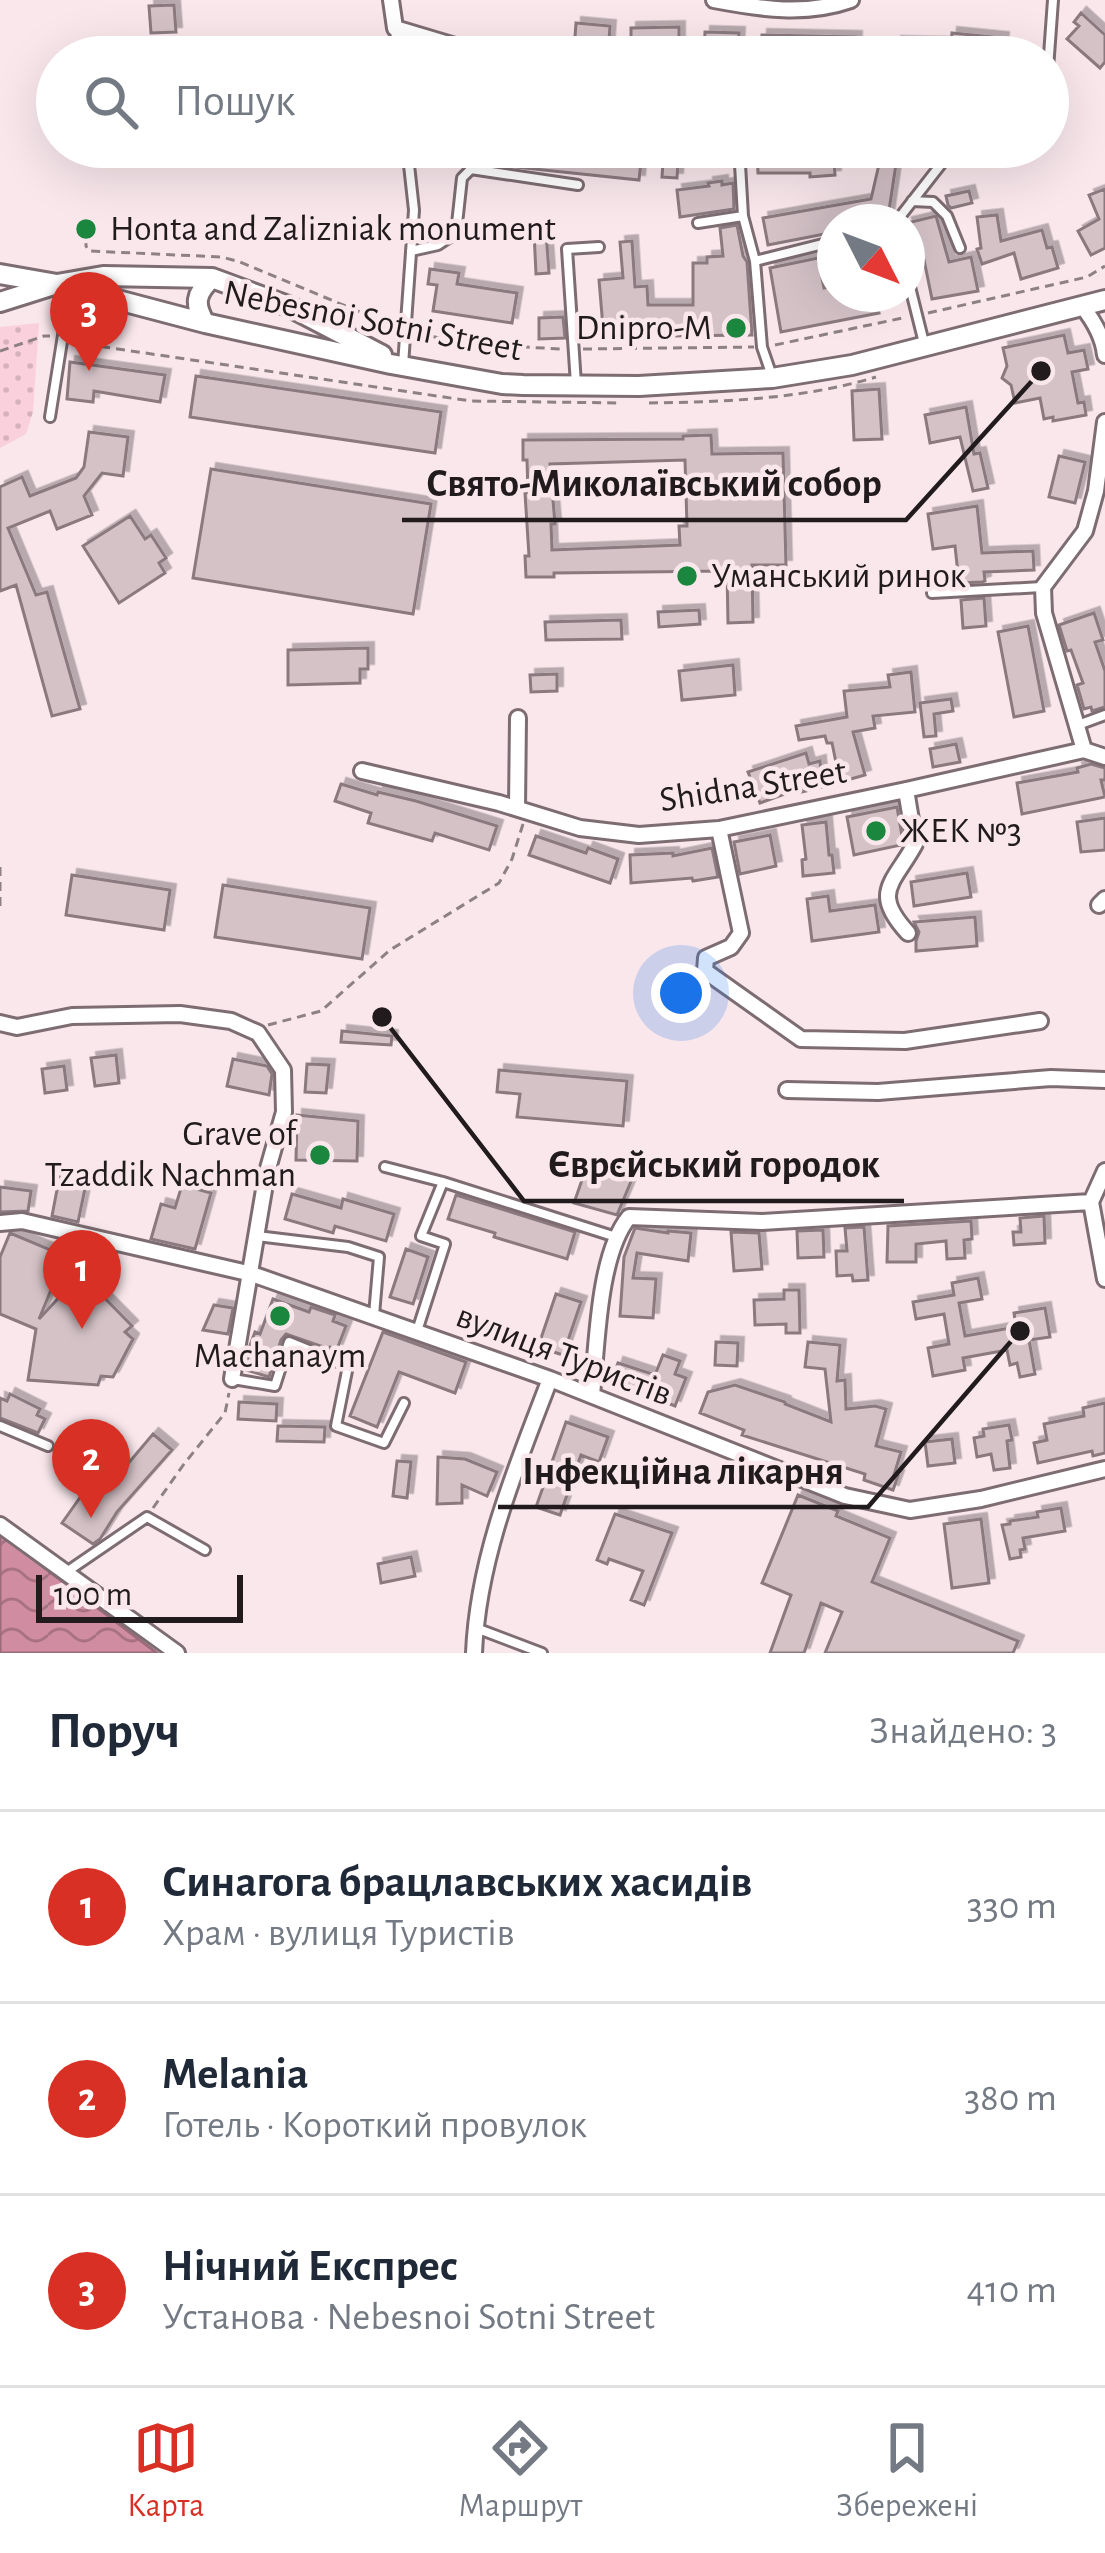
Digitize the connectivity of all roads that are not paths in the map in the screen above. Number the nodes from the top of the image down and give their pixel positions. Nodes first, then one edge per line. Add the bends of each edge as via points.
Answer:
1 (391, 0) edge
2 (714, 0) edge
3 (851, 0) edge
4 (1054, 0) edge
5 (395, 28) junction
6 (396, 36) edge
7 (422, 36) edge
8 (1051, 36) edge
9 (409, 168) edge
10 (740, 168) edge
11 (938, 168) edge
12 (578, 185) dead end
13 (911, 201) junction
14 (909, 204) edge
15 (743, 216) junction
16 (698, 223) dead end
17 (817, 246) edge
18 (599, 247) dead end
19 (960, 248) dead end
20 (411, 251) junction
21 (755, 261) junction
22 (0, 274) edge
23 (212, 278) junction
24 (57, 284) junction
25 (1105, 291) edge
26 (1105, 300) edge
27 (0, 302) edge
28 (1082, 306) junction
29 (917, 312) edge
30 (206, 323) junction
31 (925, 348) junction
32 (1105, 355) edge
33 (403, 366) junction
34 (772, 378) junction
35 (576, 386) junction
36 (50, 417) dead end
37 (1105, 422) edge
38 (1043, 587) junction
39 (932, 593) dead end
40 (1105, 716) edge
41 (518, 718) dead end
42 (1076, 726) junction
43 (1084, 750) junction
44 (1105, 757) edge
45 (362, 772) dead end
46 (906, 790) junction
47 (522, 810) junction
48 (719, 829) junction
49 (908, 933) dead end
50 (1040, 1021) dead end
51 (0, 1023) edge
52 (1105, 1080) edge
53 (788, 1090) dead end
54 (385, 1167) dead end
55 (1105, 1171) edge
56 (443, 1182) junction
57 (1090, 1202) junction
58 (0, 1223) edge
59 (618, 1232) junction
60 (257, 1236) junction
61 (252, 1274) junction
62 (1105, 1279) edge
63 (374, 1316) junction
64 (417, 1331) junction
65 (232, 1379) joint
66 (550, 1379) junction
67 (592, 1395) junction
68 (404, 1403) dead end
69 (0, 1426) edge
70 (48, 1446) dead end
71 (1105, 1469) edge
72 (0, 1525) edge
73 (205, 1550) dead end
74 (65, 1573) junction
75 (475, 1627) junction
76 (177, 1653) edge
77 (474, 1653) edge
78 (542, 1653) edge

1 - 5 street
2 - 3 street via 777,10
4 - 8 lane
5 - 6 lane
5 - 7 street
9 - 20 lane
10 - 15 lane
11 - 13 lane
12 - 20 lane via 471,170 462,178 456,233
13 - 14 lane
13 - 19 lane via 933,202
15 - 16 lane
15 - 21 lane
17 - 21 lane
18 - 35 lane via 567,249
20 - 33 lane
21 - 34 lane
22 - 24 main road
23 - 24 main road via 103,276
23 - 30 main road via 198,298
23 - 33 main road via 288,306
24 - 27 main road
24 - 30 main road, Nebesnoi Sotni Street
24 - 36 lane via 68,310
25 - 28 main road
26 - 28 main road, Nebesnoi Sotni Street
28 - 31 main road, Nebesnoi Sotni Street
28 - 32 street
29 - 31 lane
30 - 33 main road, Nebesnoi Sotni Street
31 - 34 main road, Nebesnoi Sotni Street
33 - 35 main road, Nebesnoi Sotni Street via 502,384
34 - 35 main road, Nebesnoi Sotni Street
37 - 38 street via 1084,531
38 - 39 lane
38 - 42 street
40 - 42 lane
41 - 47 street
42 - 43 street
43 - 44 street
43 - 46 street, Shidna Street
45 - 47 street, Shidna Street
46 - 48 street, Shidna Street
46 - 49 street via 915,844 887,898
47 - 48 street, Shidna Street via 617,834
48 - 50 street via 741,933 706,958 705,970 801,1039 905,1041
51 - 60 street via 180,1014 258,1033 283,1070 284,1112
52 - 53 street
54 - 56 lane
55 - 57 street
56 - 59 lane
56 - 64 lane via 422,1237 445,1244
57 - 59 street via 762,1222 628,1217
57 - 62 street
58 - 61 street, вулиця Туристів via 22,1221
59 - 67 street
60 - 61 street
60 - 63 lane via 379,1257
61 - 63 street, вулиця Туристів
61 - 65 street
63 - 64 street, вулиця Туристів
64 - 66 street, вулиця Туристів
65 - 68 lane via 275,1386 289,1342 348,1366 336,1426 384,1443
66 - 67 street, вулиця Туристів
66 - 75 street via 506,1492
67 - 71 street, вулиця Туристів via 845,1496 910,1510
69 - 70 lane
72 - 74 street
73 - 74 lane via 147,1516
74 - 76 street
75 - 77 street
75 - 78 lane

